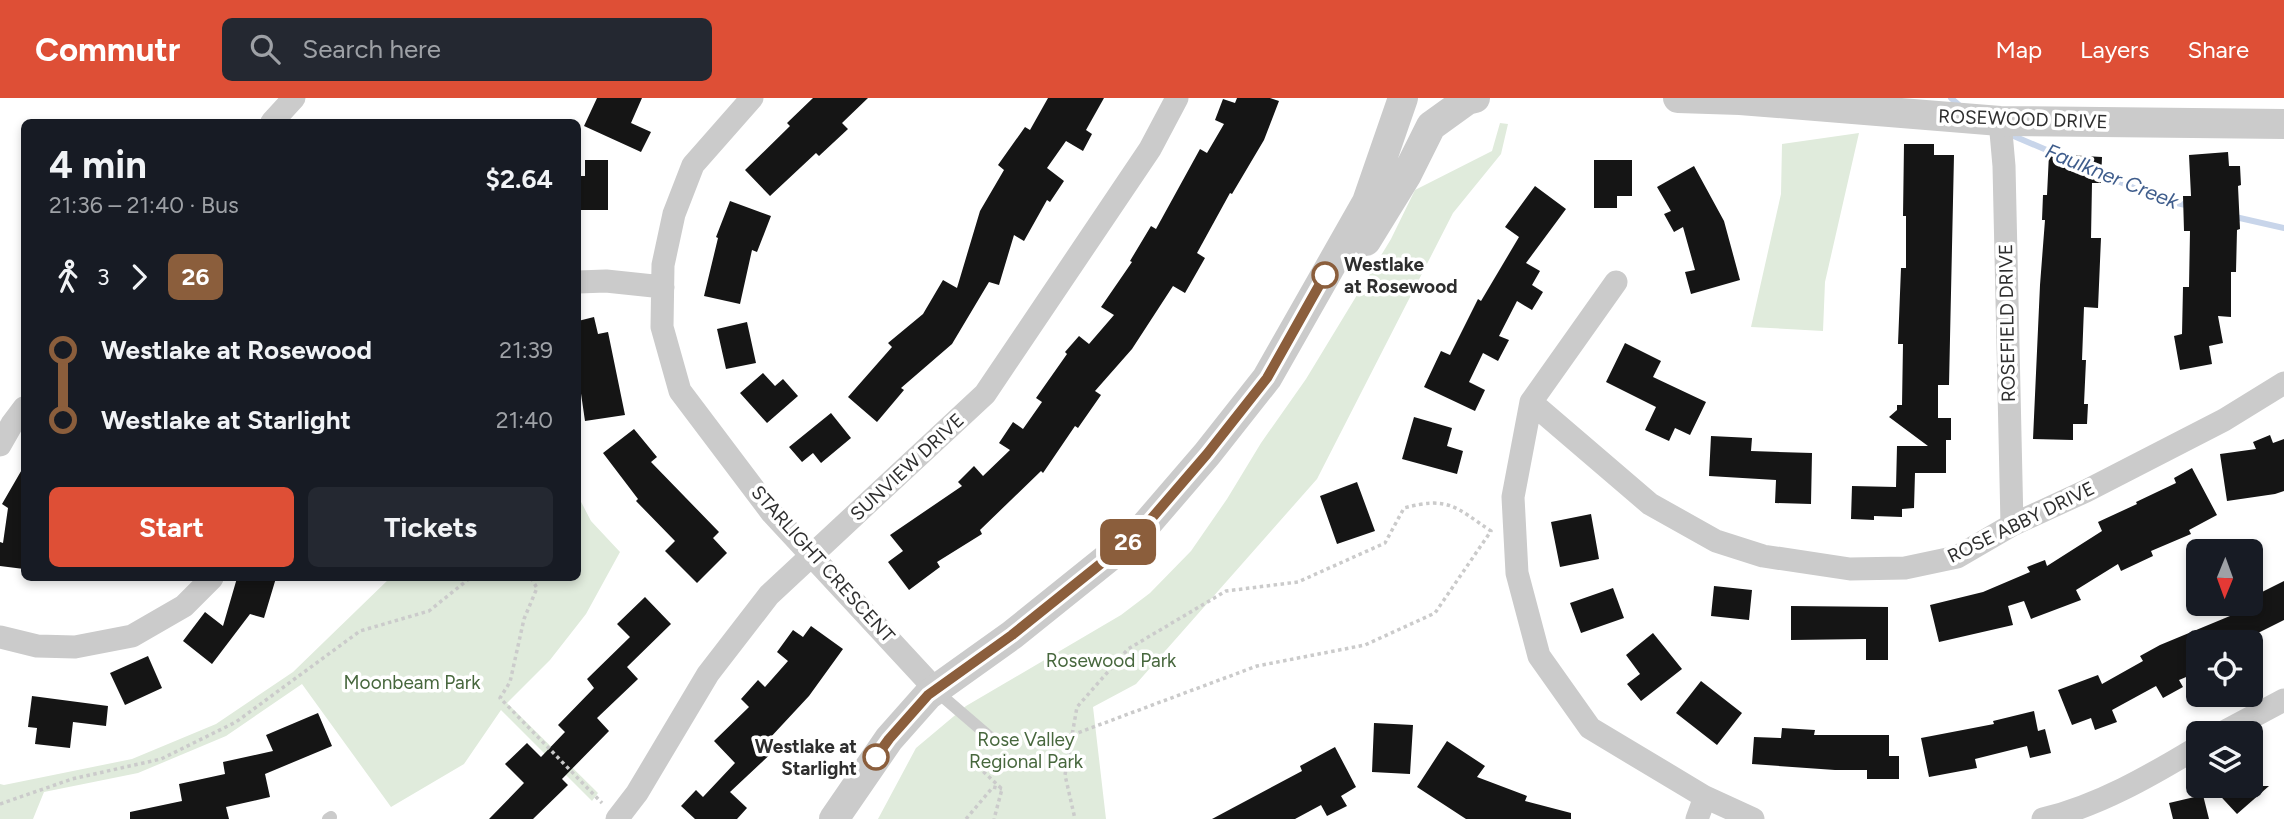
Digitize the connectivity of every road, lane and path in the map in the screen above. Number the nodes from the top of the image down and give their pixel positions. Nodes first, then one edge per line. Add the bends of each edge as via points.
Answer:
1 (294, 98) edge
2 (752, 98) edge
3 (1177, 98) edge
4 (1403, 98) edge
5 (1475, 98) edge
6 (1678, 98) edge
7 (275, 119) edge
8 (2000, 121) junction
9 (2284, 124) edge
10 (581, 282) edge
11 (1616, 282) dead end
12 (663, 286) junction
13 (1311, 300) junction
14 (2284, 383) edge
15 (1531, 402) junction
16 (21, 413) edge
17 (0, 445) edge
18 (2012, 525) junction
19 (811, 555) junction
20 (209, 581) edge
21 (466, 581) edge
22 (533, 581) edge
23 (0, 637) edge
24 (935, 690) junction
25 (2284, 701) edge
26 (2245, 721) edge
27 (1072, 735) junction
28 (992, 739) dead end
29 (2186, 754) edge
30 (973, 762) dead end
31 (1002, 789) junction
32 (1705, 797) junction
33 (0, 804) edge
34 (612, 814) edge
35 (834, 819) edge
36 (967, 819) edge
37 (994, 819) edge
38 (1075, 819) edge
39 (1697, 819) edge
40 (1754, 819) edge
41 (2043, 819) edge

1 - 7 street
2 - 12 street, STARLIGHT CRESCENT via 693,164 674,214
3 - 19 street, SUNVIEW DRIVE via 1150,149 985,394
4 - 13 street via 1367,202
5 - 13 street via 1431,126 1368,239
6 - 8 street, ROSEWOOD DRIVE
8 - 9 street, ROSEWOOD DRIVE
8 - 18 street, ROSEFIELD DRIVE
10 - 12 street
11 - 15 street
12 - 19 street, STARLIGHT CRESCENT via 662,327 680,391 772,513
13 - 24 street via 1267,378 1139,533
14 - 18 street, ROSE ABBY DRIVE via 2224,420
15 - 18 street, ROSE ABBY DRIVE via 1650,504 1716,541 1763,556 1850,569 1905,568 1957,557
15 - 32 street via 1513,497 1517,573 1539,656 1590,727
16 - 17 street
19 - 24 street, STARLIGHT CRESCENT
19 - 34 street, SUNVIEW DRIVE via 769,595 708,674 638,793
20 - 23 street via 184,606 131,636 75,647 37,646
21 - 33 path via 429,611 360,631 236,722 161,759 72,779
22 - 34 path via 537,588 524,618 510,682 500,698
24 - 28 lane
24 - 35 street via 889,739
25 - 26 street
27 - 27 path via 1077,707 1128,649 1226,591 1298,582 1348,560 1385,543 1404,508 1427,502 1451,504 1491,531 1435,613 1365,645 1257,666
27 - 38 path via 1065,775
29 - 41 street via 2066,814
30 - 31 path
31 - 36 path via 993,788
31 - 37 path
32 - 39 street
32 - 40 street

